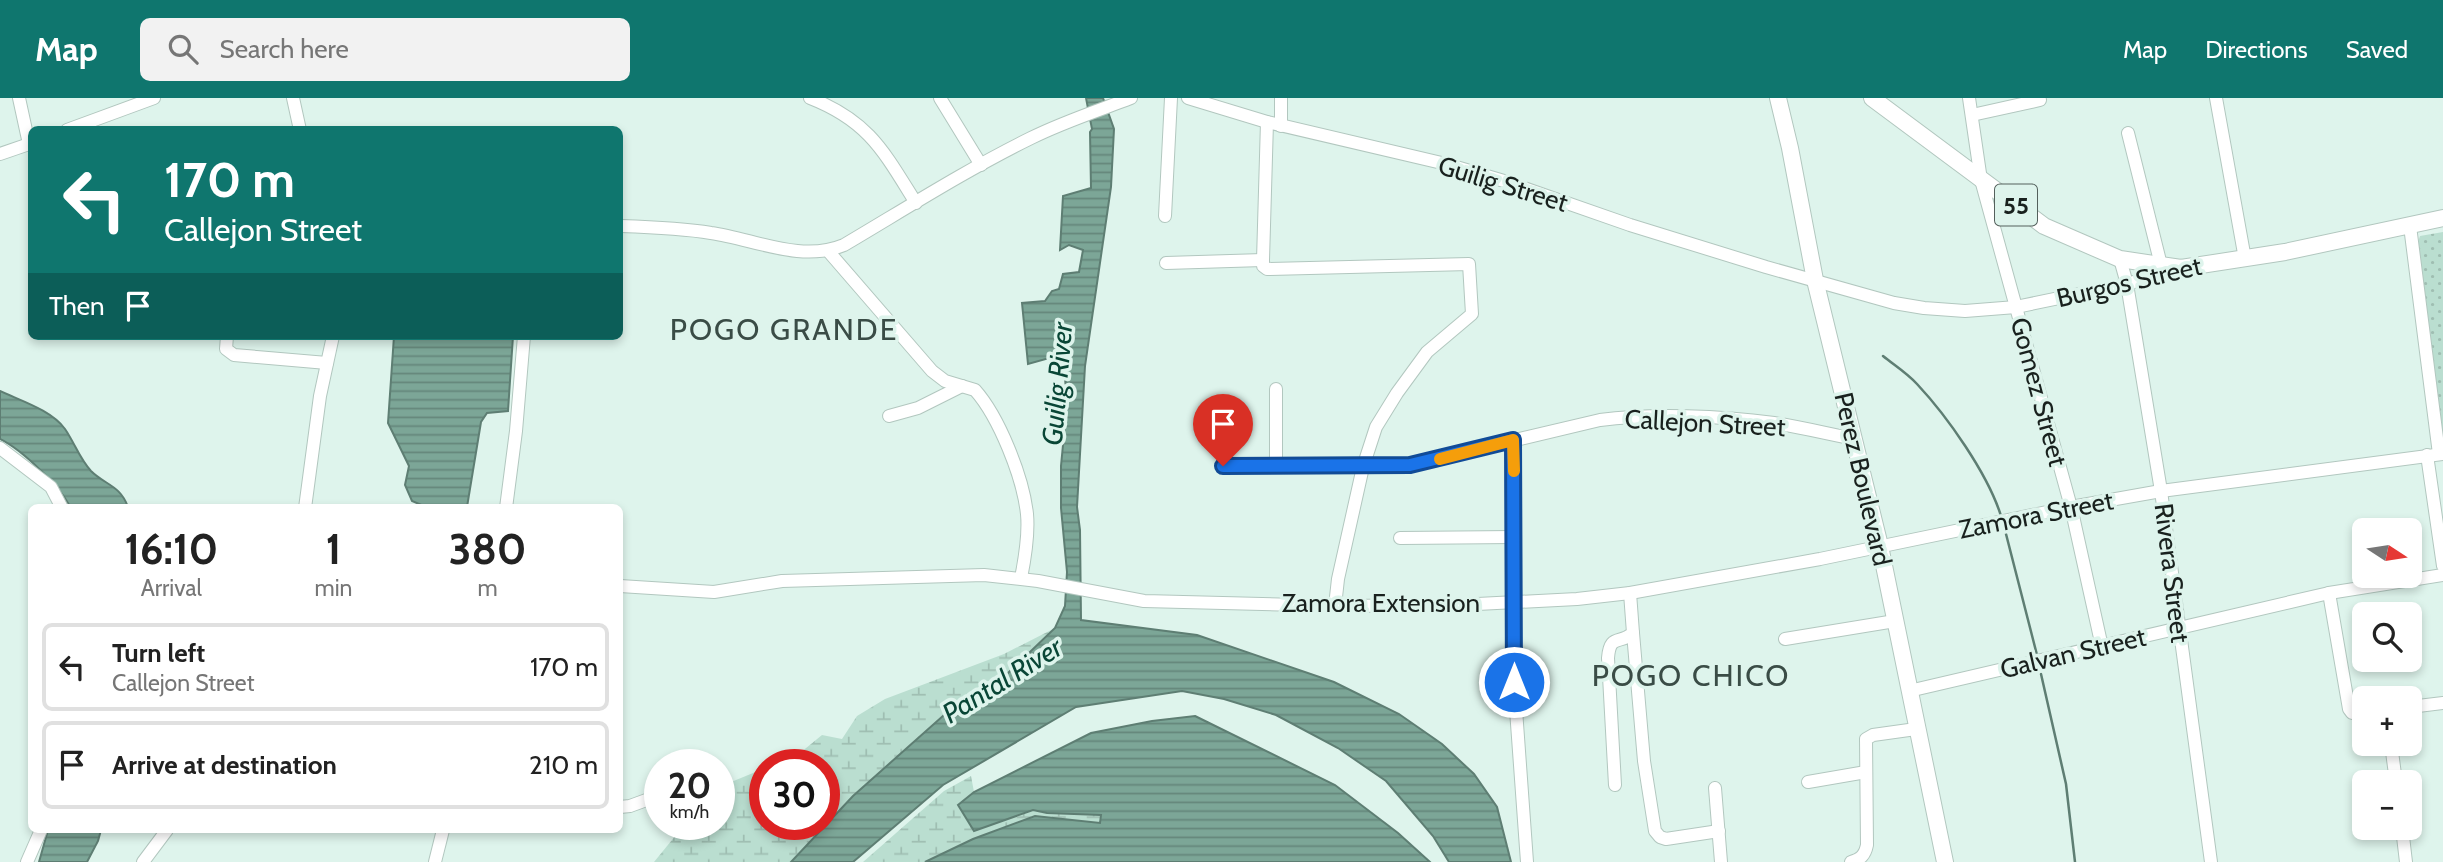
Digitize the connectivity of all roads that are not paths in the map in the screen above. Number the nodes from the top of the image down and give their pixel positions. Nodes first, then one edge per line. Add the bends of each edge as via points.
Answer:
1 (19, 98) edge
2 (154, 98) edge
3 (293, 98) edge
4 (810, 98) edge
5 (940, 98) edge
6 (1130, 98) edge
7 (1171, 98) edge
8 (1188, 98) edge
9 (1281, 98) edge
10 (1778, 98) edge
11 (1872, 98) edge
12 (1969, 98) edge
13 (2216, 98) edge
14 (2040, 100) dead end
15 (1972, 115) junction
16 (1267, 122) junction
17 (78, 126) edge
18 (299, 126) edge
19 (1281, 126) junction
20 (2128, 133) dead end
21 (28, 135) edge
22 (28, 144) edge
23 (0, 154) edge
24 (981, 164) junction
25 (1981, 180) junction
26 (916, 203) junction
27 (1165, 216) dead end
28 (2443, 218) edge
29 (623, 226) edge
30 (2410, 226) junction
31 (829, 251) junction
32 (2120, 259) junction
33 (2245, 259) junction
34 (1263, 260) junction
35 (1166, 263) dead end
36 (2161, 265) junction
37 (2181, 268) junction
38 (1815, 280) junction
39 (2127, 284) junction
40 (2016, 307) junction
41 (227, 340) edge
42 (332, 340) edge
43 (524, 340) edge
44 (327, 363) junction
45 (962, 386) junction
46 (1276, 389) dead end
47 (889, 416) dead end
48 (1855, 439) junction
49 (1513, 440) junction
50 (0, 448) edge
51 (2436, 455) edge
52 (1276, 464) junction
53 (1223, 466) dead end
54 (1363, 467) junction
55 (2161, 491) junction
56 (60, 504) edge
57 (305, 504) edge
58 (507, 504) edge
59 (2071, 507) junction
60 (1514, 537) junction
61 (1400, 538) dead end
62 (1880, 546) junction
63 (2443, 566) edge
64 (2443, 575) edge
65 (1021, 578) junction
66 (623, 586) edge
67 (1630, 593) junction
68 (2329, 593) junction
69 (1514, 601) junction
70 (1335, 606) junction
71 (1895, 621) junction
72 (2179, 629) junction
73 (1633, 633) junction
74 (1785, 639) dead end
75 (2102, 647) junction
76 (1909, 691) junction
77 (2443, 703) edge
78 (2422, 706) edge
79 (2352, 713) edge
80 (1916, 729) junction
81 (1866, 772) junction
82 (1808, 782) dead end
83 (1615, 785) dead end
84 (1715, 788) dead end
85 (644, 801) edge
86 (623, 807) edge
87 (1719, 831) junction
88 (40, 833) edge
89 (165, 833) edge
90 (442, 833) edge
91 (2403, 840) edge
92 (27, 862) edge
93 (143, 862) edge
94 (435, 862) edge
95 (1527, 862) edge
96 (1721, 862) edge
97 (1851, 862) edge
98 (1945, 862) edge
99 (2211, 862) edge
100 (2406, 862) edge

1 - 21 street
2 - 17 street
3 - 18 street
4 - 26 street via 864,128
5 - 24 street
6 - 24 street
7 - 27 street
8 - 16 street, Guilig Street
9 - 19 street
10 - 38 main road, Perez Boulevard
11 - 25 main road, 55
12 - 15 street, Gomez Street
13 - 33 street
14 - 15 street
15 - 25 street, Gomez Street
16 - 19 street, Guilig Street
16 - 34 street
19 - 38 street, Guilig Street via 1446,164
20 - 36 street
22 - 23 street
24 - 26 street
25 - 32 main road, 55 via 2044,226
25 - 40 street, Gomez Street
26 - 31 street
28 - 30 main road, Burgos Street / 55
29 - 31 street via 712,233 793,250
30 - 33 main road, Burgos Street / 55
30 - 51 street
31 - 45 street via 932,370 945,381
32 - 36 main road, 55
32 - 39 street, Rivera Street
33 - 37 main road, Burgos Street / 55
34 - 35 street
34 - 54 street via 1272,270 1469,264 1472,314 1427,352 1396,393 1376,427
36 - 37 main road, 55
37 - 39 street, Burgos Street
38 - 40 street, Burgos Street via 1924,308 1965,312
38 - 48 main road, Perez Boulevard
39 - 40 street, Burgos Street
39 - 55 street, Rivera Street
40 - 59 street, Gomez Street
41 - 44 street via 226,349 234,355
42 - 44 street
43 - 58 street
44 - 57 street
45 - 47 street via 918,408
45 - 65 street via 975,390 998,423 1019,480 1028,516
46 - 52 street
48 - 49 street, Callejon Street via 1774,423 1650,416 1600,420
48 - 62 main road, Perez Boulevard
49 - 54 street, Callejon Street via 1410,465
49 - 60 street
50 - 56 street via 51,488
51 - 55 street, Zamora Street
51 - 63 street
52 - 53 street, Callejon Street
52 - 54 street, Callejon Street
54 - 70 street
55 - 59 street, Zamora Street
55 - 72 street, Rivera Street
59 - 62 street, Zamora Street
59 - 75 street, Gomez Street
60 - 61 street
60 - 69 street
62 - 67 street, Zamora Extension
62 - 71 main road, Perez Boulevard
64 - 68 street, Galvan Street
65 - 66 street, Zamora Extension via 818,579 715,592
65 - 70 street, Zamora Extension via 1144,601
67 - 69 street, Zamora Extension
67 - 73 street
68 - 72 street, Galvan Street
68 - 79 street
69 - 70 street, Zamora Extension
69 - 95 street via 1514,682
71 - 74 street
71 - 76 main road, Perez Boulevard
72 - 75 street, Galvan Street
72 - 99 street, Rivera Street
73 - 83 street via 1614,640 1609,650
73 - 87 street via 1655,831 1666,839
75 - 76 street, Galvan Street
76 - 80 main road, Perez Boulevard
77 - 78 street
80 - 81 street via 1867,737
80 - 98 main road, Perez Boulevard
81 - 82 street
81 - 97 street via 1866,853
84 - 87 street
85 - 86 street
87 - 96 street
88 - 92 street
89 - 93 street
90 - 94 street
91 - 100 street

